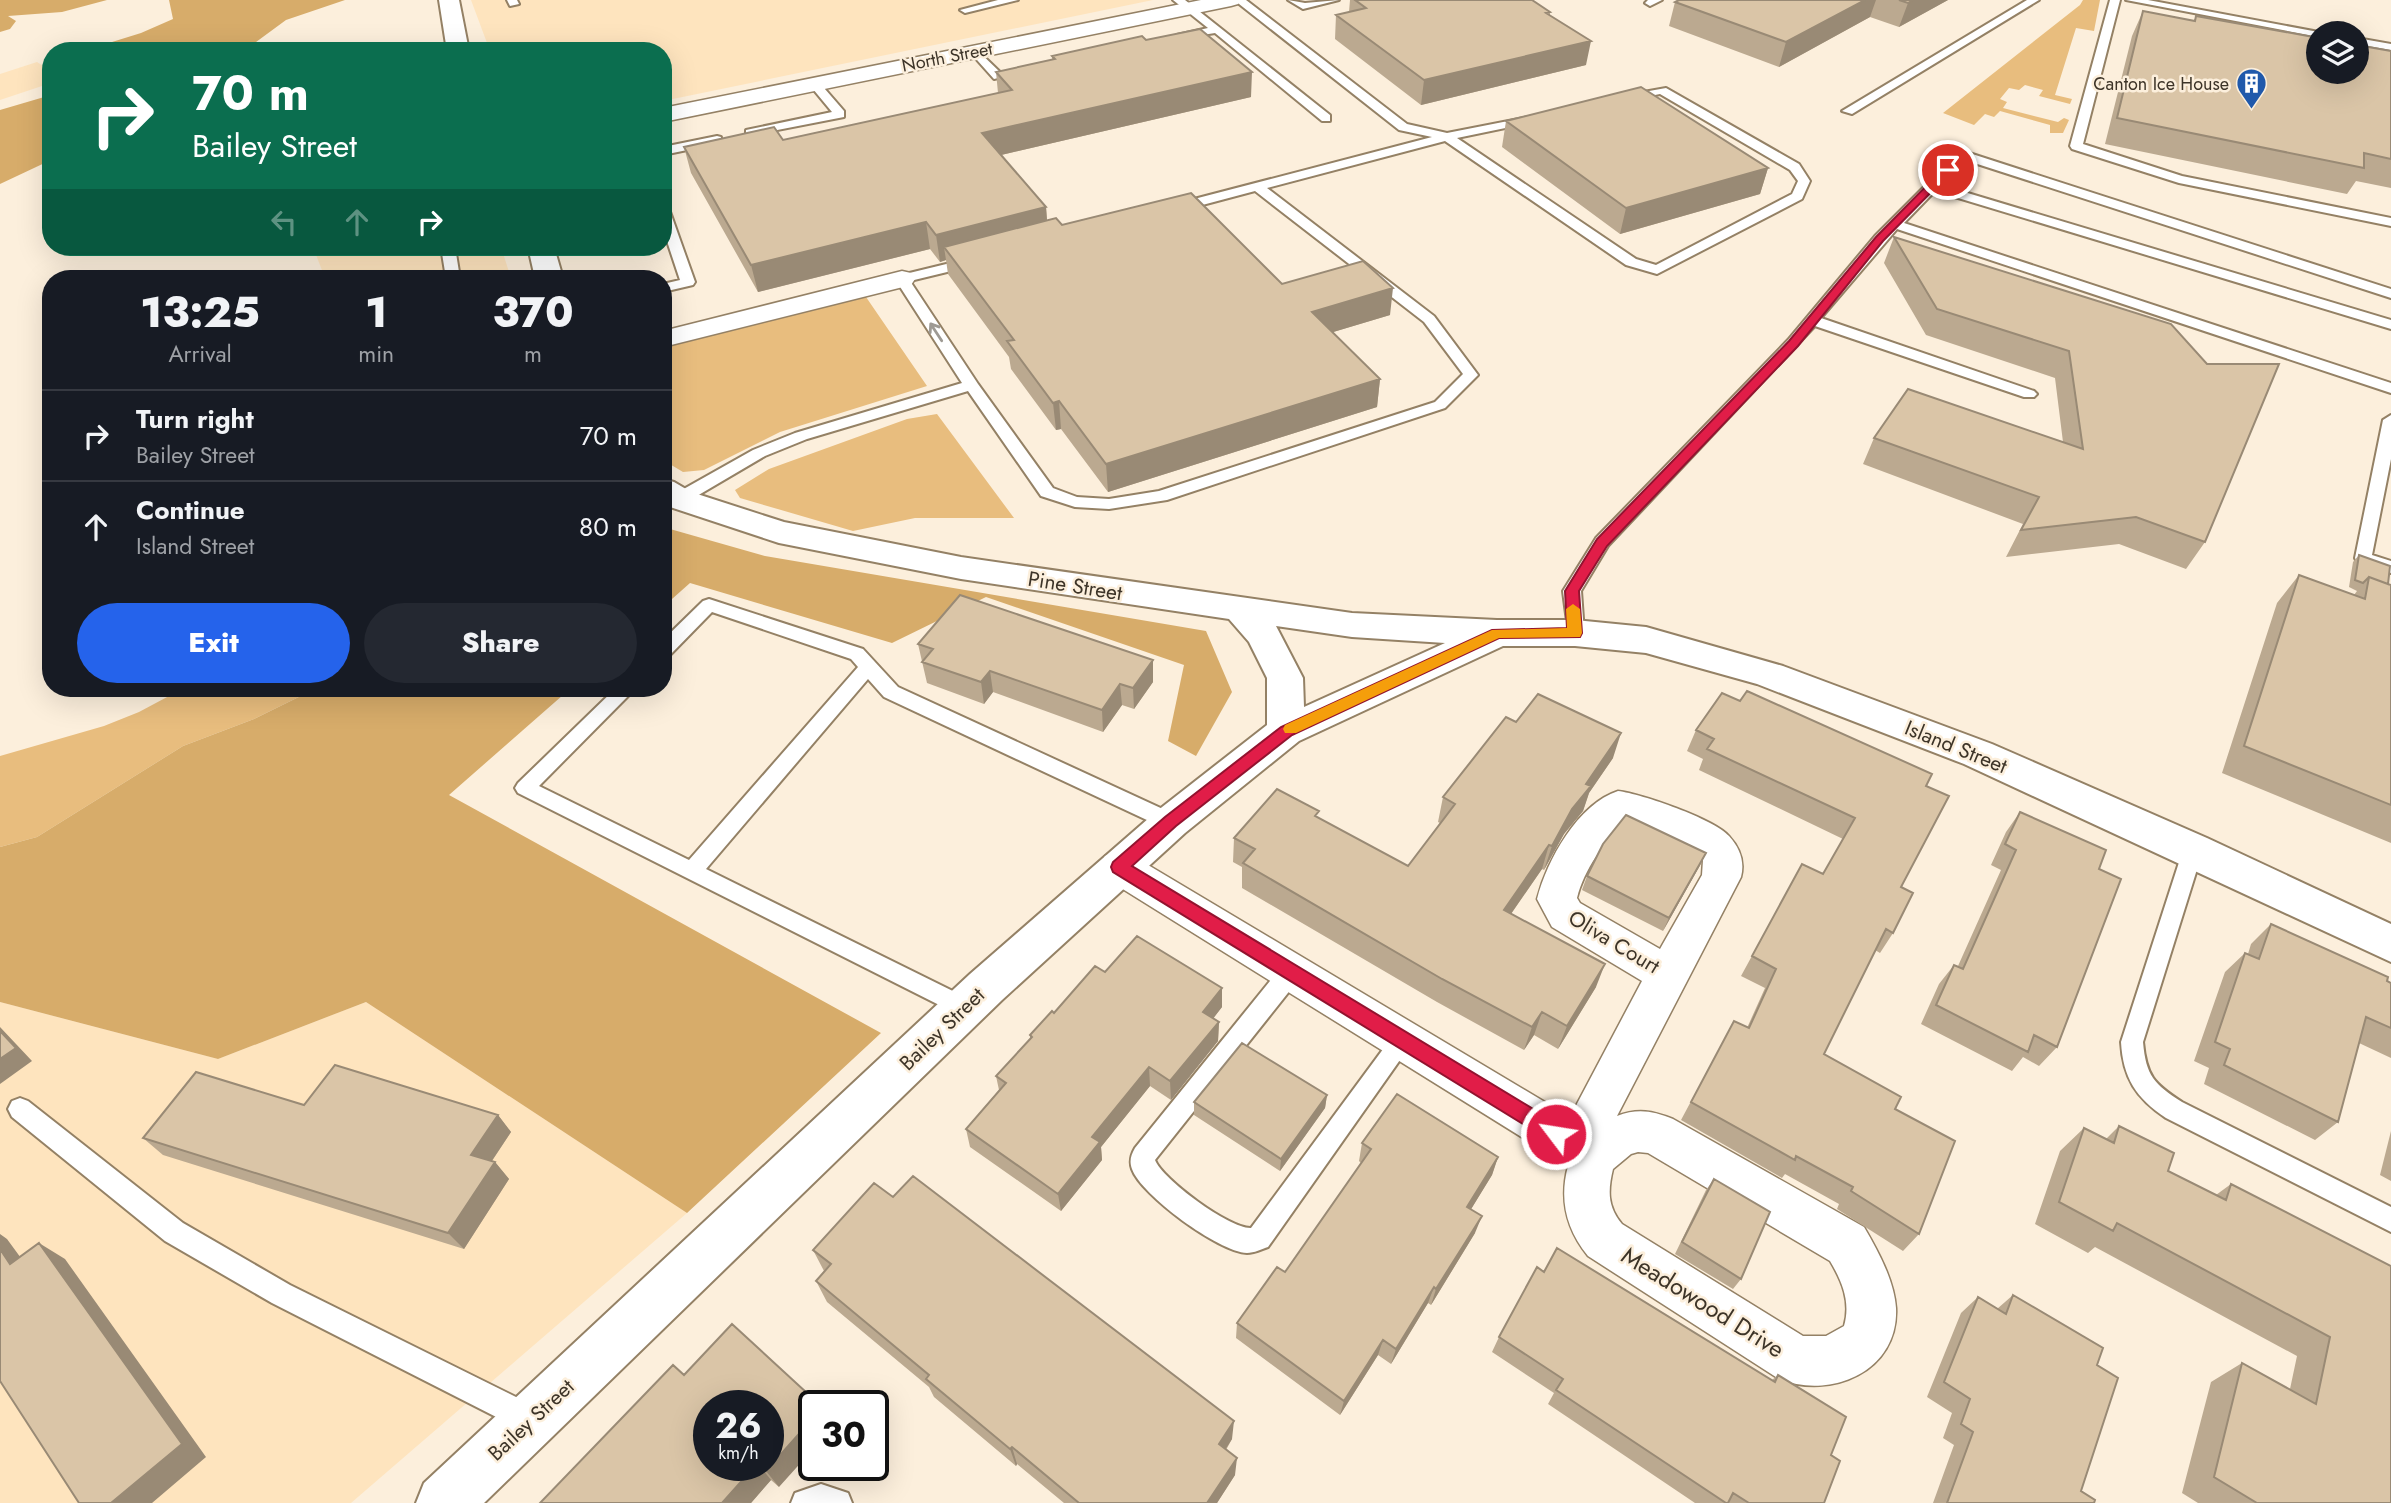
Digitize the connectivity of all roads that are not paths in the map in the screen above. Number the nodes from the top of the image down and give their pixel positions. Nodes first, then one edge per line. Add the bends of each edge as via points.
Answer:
1 (449, 0) edge
2 (1013, 0) edge
3 (1231, 0) edge
4 (1239, 0) edge
5 (1293, 0) edge
6 (1334, 0) edge
7 (2034, 0) edge
8 (2115, 0) edge
9 (2131, 0) edge
10 (1184, 4) edge
11 (965, 10) dead end
12 (2214, 15) junction
13 (1217, 29) junction
14 (2226, 30) edge
15 (2306, 32) edge
16 (1162, 41) edge
17 (456, 42) edge
18 (2369, 42) edge
19 (2373, 43) junction
20 (2369, 44) edge
21 (2391, 47) edge
22 (975, 51) junction
23 (1025, 71) edge
24 (814, 83) junction
25 (1609, 102) edge
26 (1848, 111) dead end
27 (672, 113) edge
28 (1541, 117) edge
29 (1326, 118) dead end
30 (1447, 137) junction
31 (672, 149) edge
32 (1932, 186) junction
33 (1257, 187) junction
34 (1164, 211) edge
35 (2391, 222) edge
36 (1895, 224) junction
37 (672, 235) edge
38 (980, 259) edge
39 (902, 279) junction
40 (672, 286) edge
41 (2391, 294) edge
42 (1813, 320) junction
43 (2391, 325) edge
44 (672, 337) edge
45 (971, 385) junction
46 (2391, 388) edge
47 (2029, 394) dead end
48 (2391, 420) edge
49 (672, 494) edge
50 (672, 494) edge
51 (2391, 567) edge
52 (1241, 610) junction
53 (1497, 633) junction
54 (1575, 633) junction
55 (672, 642) edge
56 (869, 666) junction
57 (617, 697) edge
58 (1286, 731) junction
59 (1171, 822) junction
60 (2193, 850) junction
61 (1119, 867) junction
62 (693, 870) junction
63 (2391, 944) edge
64 (1291, 972) junction
65 (1667, 974) dead end
66 (964, 1007) junction
67 (1403, 1040) junction
68 (20, 1109) dead end
69 (1586, 1152) junction
70 (2391, 1220) edge
71 (532, 1420) junction
72 (444, 1503) edge
73 (805, 1503) edge
74 (838, 1503) edge

1 - 17 street
2 - 11 lane
3 - 10 street, North Street
4 - 30 lane via 1403,127
5 - 6 lane via 1303,6
7 - 26 lane
8 - 35 lane via 2076,146 2179,179
9 - 12 lane
10 - 13 lane
10 - 22 street, North Street
12 - 14 lane
12 - 15 lane
13 - 16 lane
13 - 29 lane
18 - 19 lane
19 - 20 lane
19 - 21 lane
22 - 23 lane via 998,77
22 - 24 street, North Street
24 - 27 street, North Street
24 - 31 lane via 840,114
25 - 30 lane via 1662,90 1795,167 1804,181 1797,196 1657,270 1631,262
28 - 30 lane
30 - 33 lane
32 - 36 lane
32 - 41 lane via 1963,155
32 - 43 lane
33 - 34 lane
33 - 45 lane via 1429,319 1471,375 1440,405 1161,496 1109,504 1075,502 1047,492
36 - 42 lane
36 - 46 lane
37 - 40 lane via 688,282
38 - 39 lane
39 - 44 street
45 -> 39 lane
42 - 47 lane
42 - 54 lane via 1602,542 1572,591
45 - 49 lane via 801,436
48 - 51 lane via 2363,558
50 - 52 street, Pine Street via 779,532 948,566
52 - 53 street, Pine Street via 1352,625
52 - 58 street via 1264,636 1285,678
53 - 54 street, Island Street
53 - 58 street, Bailey Street
54 - 60 street, Island Street via 1646,640 1770,675 1978,754
55 - 56 lane via 709,605 857,654
56 - 59 lane via 891,692
56 - 62 lane
57 - 62 lane via 525,788
58 - 59 street, Bailey Street
59 - 61 street, Bailey Street
60 - 63 street, Island Street
60 - 70 lane via 2132,1042 2138,1081 2174,1110
61 - 64 street
61 - 66 street, Bailey Street
62 - 66 lane
64 - 67 street
64 - 67 lane via 1143,1156 1142,1165 1156,1184 1224,1232 1247,1242 1259,1238
65 - 69 street, Oliva Court
66 - 71 street, Bailey Street
67 - 69 street
68 - 71 lane via 174,1232 281,1294
69 - 69 street, Meadowood Drive via 1635,1130 1657,1134 1847,1244 1860,1263 1873,1313 1856,1352 1840,1361 1797,1361 1605,1240 1588,1215
71 - 72 street, Bailey Street
73 - 74 lane via 821,1498

